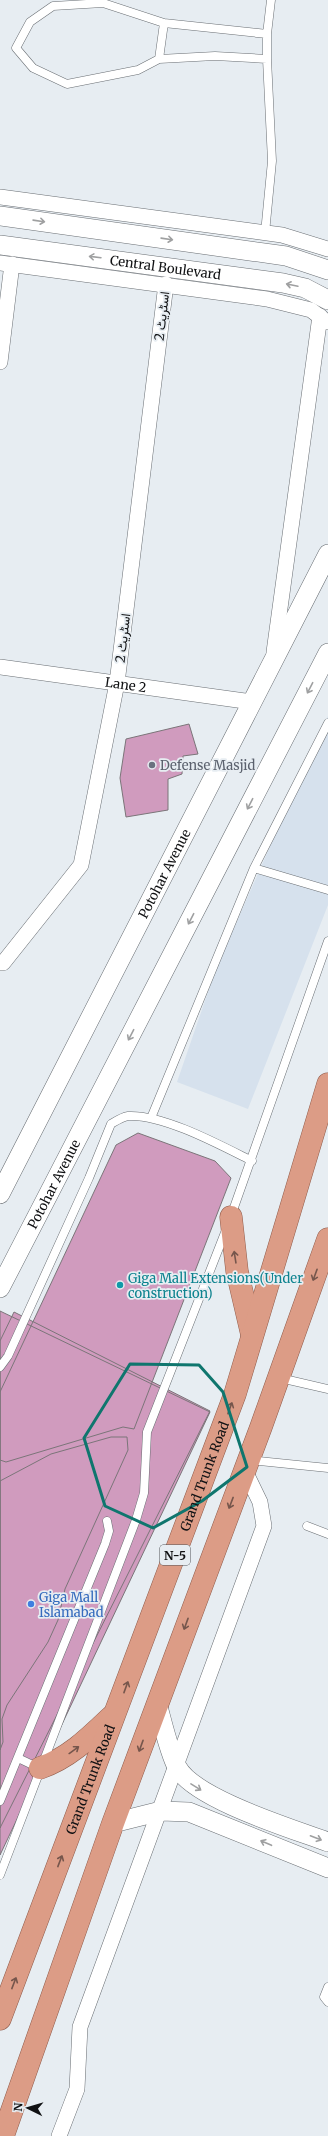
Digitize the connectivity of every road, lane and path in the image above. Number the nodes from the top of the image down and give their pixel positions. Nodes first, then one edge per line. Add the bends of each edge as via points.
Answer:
1 (271, 0) edge
2 (164, 22) junction
3 (267, 34) junction
4 (267, 59) junction
5 (159, 60) junction
6 (0, 198) edge
7 (0, 216) edge
8 (265, 233) junction
9 (0, 244) edge
10 (328, 249) edge
11 (6, 264) edge
12 (328, 270) edge
13 (166, 284) junction
14 (325, 313) edge
15 (0, 362) edge
16 (328, 554) edge
17 (328, 654) edge
18 (272, 665) junction
19 (0, 667) edge
20 (117, 683) junction
21 (252, 702) junction
22 (328, 723) edge
23 (254, 868) junction
24 (328, 890) edge
25 (328, 941) edge
26 (1, 963) edge
27 (328, 1084) edge
28 (151, 1118) junction
29 (252, 1161) junction
30 (0, 1194) edge
31 (231, 1217) junction
32 (328, 1239) edge
33 (0, 1288) edge
34 (252, 1336) junction
35 (0, 1367) edge
36 (278, 1377) junction
37 (328, 1389) edge
38 (246, 1465) junction
39 (328, 1468) edge
40 (107, 1521) dead end
41 (307, 1526) dead end
42 (328, 1534) edge
43 (156, 1703) junction
44 (117, 1712) junction
45 (18, 1758) junction
46 (40, 1768) junction
47 (177, 1768) junction
48 (0, 1802) edge
49 (161, 1811) junction
50 (113, 1823) junction
51 (328, 1842) edge
52 (328, 1868) edge
53 (0, 1875) edge
54 (328, 1987) edge
55 (328, 2002) edge
56 (0, 2019) edge
57 (3, 2136) edge
58 (59, 2136) edge

1 - 3 lane
2 - 3 lane
2 - 5 lane
2 - 5 lane via 103,3 53,6 30,22 16,48 32,68 67,84 138,70
3 - 4 lane
4 - 5 lane via 215,56
4 - 8 lane via 272,161
6 - 8 street
7 -> 12 street, Central Boulevard via 286,256
8 - 10 street via 282,235
14 -> 9 street, Central Boulevard via 305,288 283,283
11 - 13 street
11 - 15 street
13 - 14 street via 291,304
13 - 20 street, اسٹریٹ 2
14 - 18 street
16 - 18 street, Potohar Avenue
17 -> 33 street, Potohar Avenue
18 - 21 street, Potohar Avenue
19 - 20 street, Lane 2
20 - 21 street, Lane 2
20 - 26 street, اسٹریٹ 2 via 81,865
21 - 30 street, Potohar Avenue
22 - 23 lane
23 - 24 lane
23 - 28 lane
25 - 29 lane
27 - 34 highway, Grand Trunk Road / N-5
28 - 29 lane via 209,1140
28 - 35 lane via 126,1116 111,1124 8,1356
29 - 31 lane
34 -> 31 highway via 237,1271
31 - 46 lane via 146,1432 144,1493 136,1520
32 -> 36 highway, N-5
44 -> 34 highway, Grand Trunk Road / N-5 via 235,1394
36 - 37 lane
36 - 38 highway, N-5
38 - 39 lane
38 -> 43 highway, N-5
38 - 47 street via 260,1502 264,1526
40 - 45 lane via 109,1531 105,1544
41 - 42 lane
43 - 47 street
43 -> 50 highway, N-5
46 -> 44 highway via 52,1764 87,1740
56 -> 44 highway, Grand Trunk Road / N-5
45 - 46 lane
45 - 48 lane
46 - 53 lane
47 - 49 street
47 -> 51 street via 191,1784 217,1799
49 - 50 street
52 -> 49 street via 189,1812
49 - 58 street via 80,2027 77,2089
50 - 57 highway, N-5
54 - 55 lane via 324,1997

